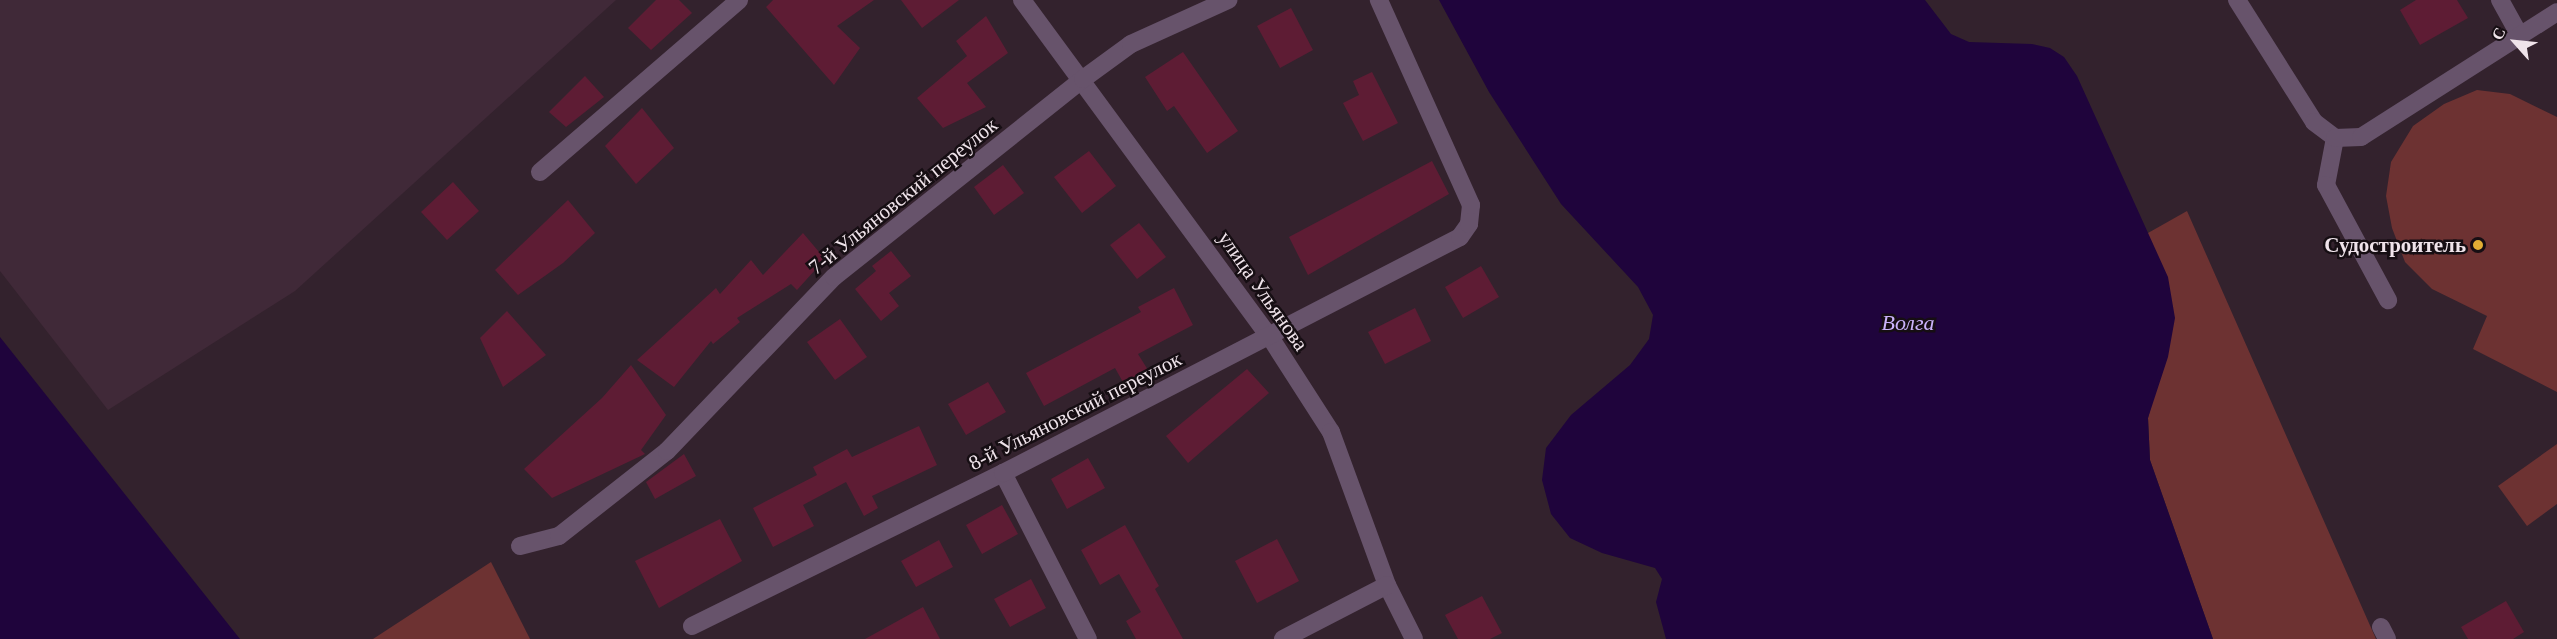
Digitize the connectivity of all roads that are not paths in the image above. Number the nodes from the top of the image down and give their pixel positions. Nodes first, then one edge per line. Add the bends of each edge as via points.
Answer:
1 (739, 0) edge
2 (1022, 0) edge
3 (1228, 0) edge
4 (1379, 0) edge
5 (2237, 0) edge
6 (2500, 0) edge
7 (2557, 12) edge
8 (2519, 34) junction
9 (1083, 79) junction
10 (2335, 138) junction
11 (540, 172) dead end
12 (2388, 300) dead end
13 (1270, 337) junction
14 (1003, 473) junction
15 (520, 546) dead end
16 (1387, 585) junction
17 (692, 626) dead end
18 (1088, 639) edge
19 (1283, 639) edge
20 (1414, 639) edge

1 - 11 street
2 - 9 street, улица Ульянова
3 - 9 street, 7-й Ульяновский переулок via 1131,44
4 - 13 street, 8-й Ульяновский переулок via 1472,205 1469,224 1460,237
5 - 10 street via 2314,122
6 - 8 street
7 - 8 street
8 - 10 street via 2361,137
9 - 13 street, улица Ульянова
9 - 15 street, 7-й Ульяновский переулок via 834,277 667,451 559,536
10 - 12 street via 2326,185
13 - 14 street, 8-й Ульяновский переулок
13 - 16 street, улица Ульянова via 1331,432
14 - 17 street, 8-й Ульяновский переулок
14 - 18 street
16 - 19 street
16 - 20 street, улица Ульянова

